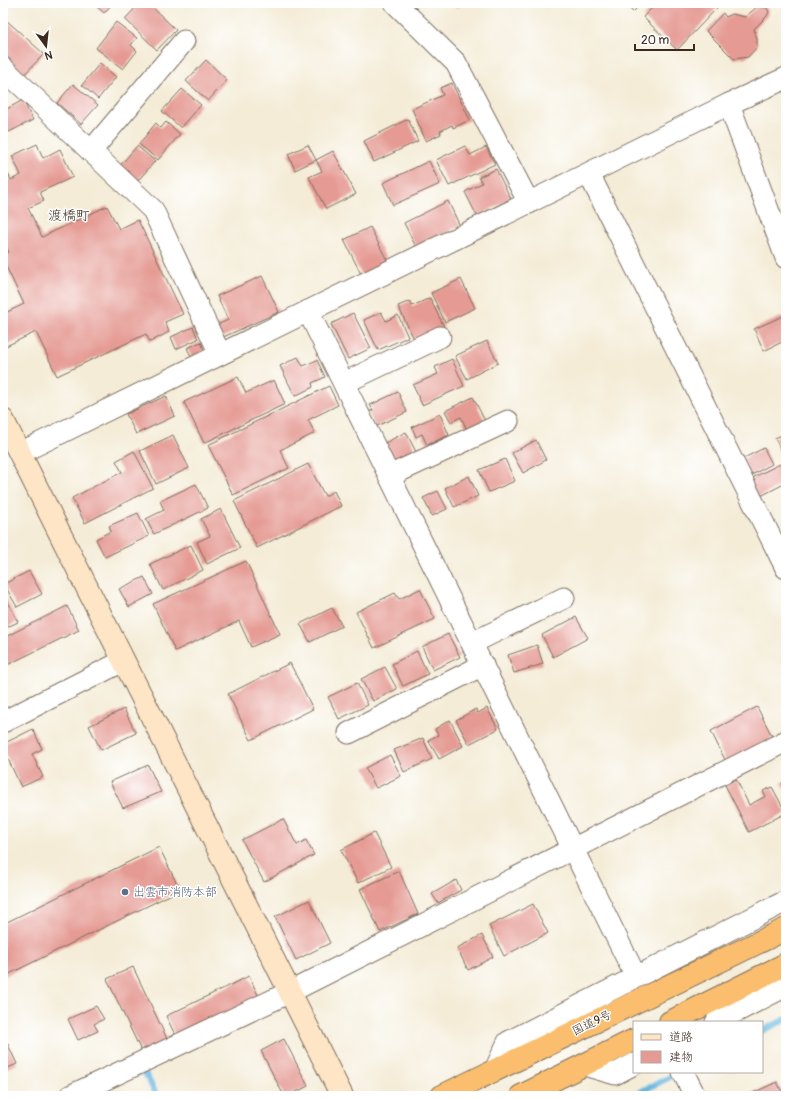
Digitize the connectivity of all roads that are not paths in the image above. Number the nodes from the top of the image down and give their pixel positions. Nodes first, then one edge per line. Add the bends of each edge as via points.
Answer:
1 (395, 3) edge
2 (184, 41) dead end
3 (3, 68) edge
4 (786, 78) edge
5 (729, 104) junction
6 (92, 151) junction
7 (589, 174) junction
8 (529, 204) junction
9 (786, 258) edge
10 (308, 311) junction
11 (440, 337) dead end
12 (220, 354) junction
13 (344, 384) junction
14 (3, 420) edge
15 (508, 421) dead end
16 (20, 453) junction
17 (389, 476) junction
18 (786, 568) edge
19 (564, 598) dead end
20 (472, 643) junction
21 (123, 661) junction
22 (483, 665) junction
23 (3, 722) edge
24 (348, 733) dead end
25 (786, 741) edge
26 (573, 848) junction
27 (786, 901) edge
28 (786, 929) edge
29 (786, 964) edge
30 (636, 977) junction
31 (786, 986) edge
32 (290, 992) junction
33 (672, 1021) edge
34 (718, 1021) edge
35 (633, 1040) edge
36 (584, 1065) junction
37 (633, 1065) edge
38 (495, 1070) junction
39 (683, 1073) edge
40 (70, 1096) edge
41 (342, 1096) edge
42 (442, 1096) edge
43 (521, 1096) edge
44 (694, 1096) edge

1 - 8 street via 456,63
2 - 6 street
3 - 6 street
4 - 5 street
5 - 7 street
5 - 9 street
6 - 12 street via 153,210
7 - 8 street
7 - 18 street
8 - 10 street
10 - 12 street
10 - 13 street
11 - 13 street
12 - 16 street
13 - 17 street
14 - 16 street
15 - 17 street
16 - 21 street
17 - 20 street
19 - 20 street
20 - 22 street
21 - 23 street
21 - 32 street
22 - 24 street
22 - 26 street
25 - 26 street
26 - 30 street
26 - 32 street
27 - 30 street
28 - 38 highway, 国道9号
29 - 33 highway
30 - 38 street via 508,1042
31 - 34 street
32 - 40 street
32 - 41 street
35 - 36 highway
36 - 37 street via 615,1074
36 - 43 highway
38 - 42 highway, 国道9号
39 - 44 street

